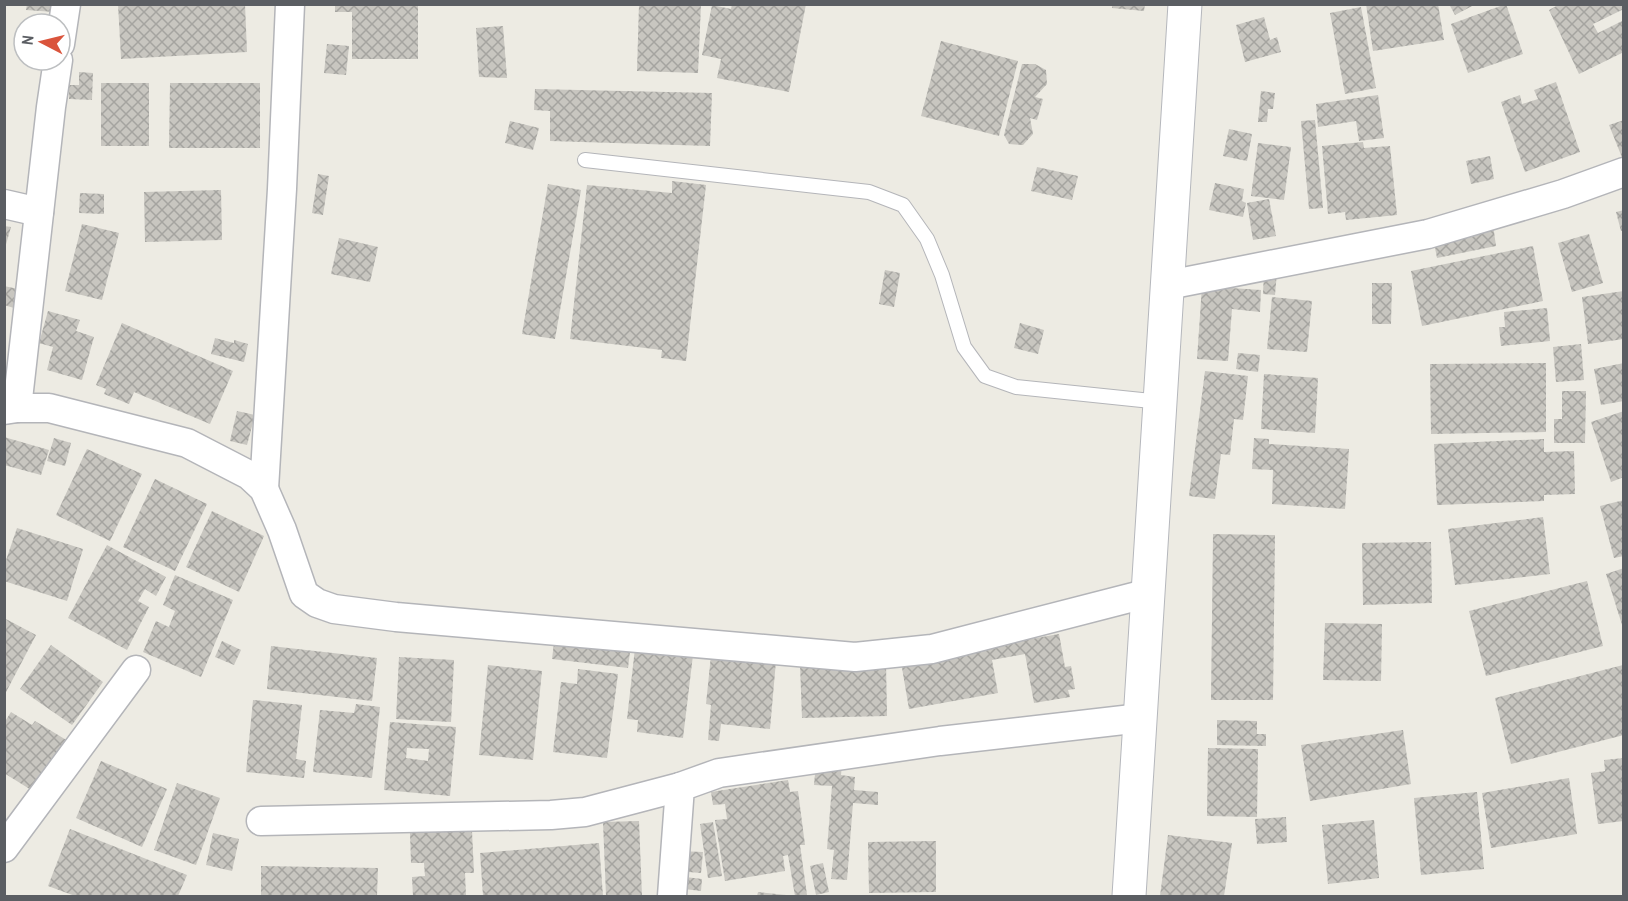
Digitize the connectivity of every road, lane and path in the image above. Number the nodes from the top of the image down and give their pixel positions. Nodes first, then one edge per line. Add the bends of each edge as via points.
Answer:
1 (290, 4) edge
2 (1185, 4) edge
3 (56, 72) edge
4 (585, 160) dead end
5 (1623, 172) edge
6 (4, 204) edge
7 (39, 212) junction
8 (1168, 285) junction
9 (1161, 402) junction
10 (11, 409) edge
11 (264, 489) junction
12 (1149, 593) junction
13 (136, 670) dead end
14 (1141, 718) junction
15 (680, 787) junction
16 (261, 821) dead end
17 (4, 848) edge
18 (672, 897) edge
19 (1129, 897) edge

1 - 11 street
2 - 8 main road
3 - 7 street
4 - 9 lane via 869,192 903,205 927,239 964,347 985,376 1016,387
5 - 8 street via 1428,234
6 - 7 street
7 - 10 street
8 - 9 main road
9 - 12 main road
10 - 11 street via 49,408 187,443 249,476
11 - 12 street via 304,594 334,609 396,617 855,657 932,649
12 - 14 main road
13 - 17 street
14 - 15 street via 940,741 719,773
14 - 19 main road
15 - 16 street via 585,812 551,815
15 - 18 street

